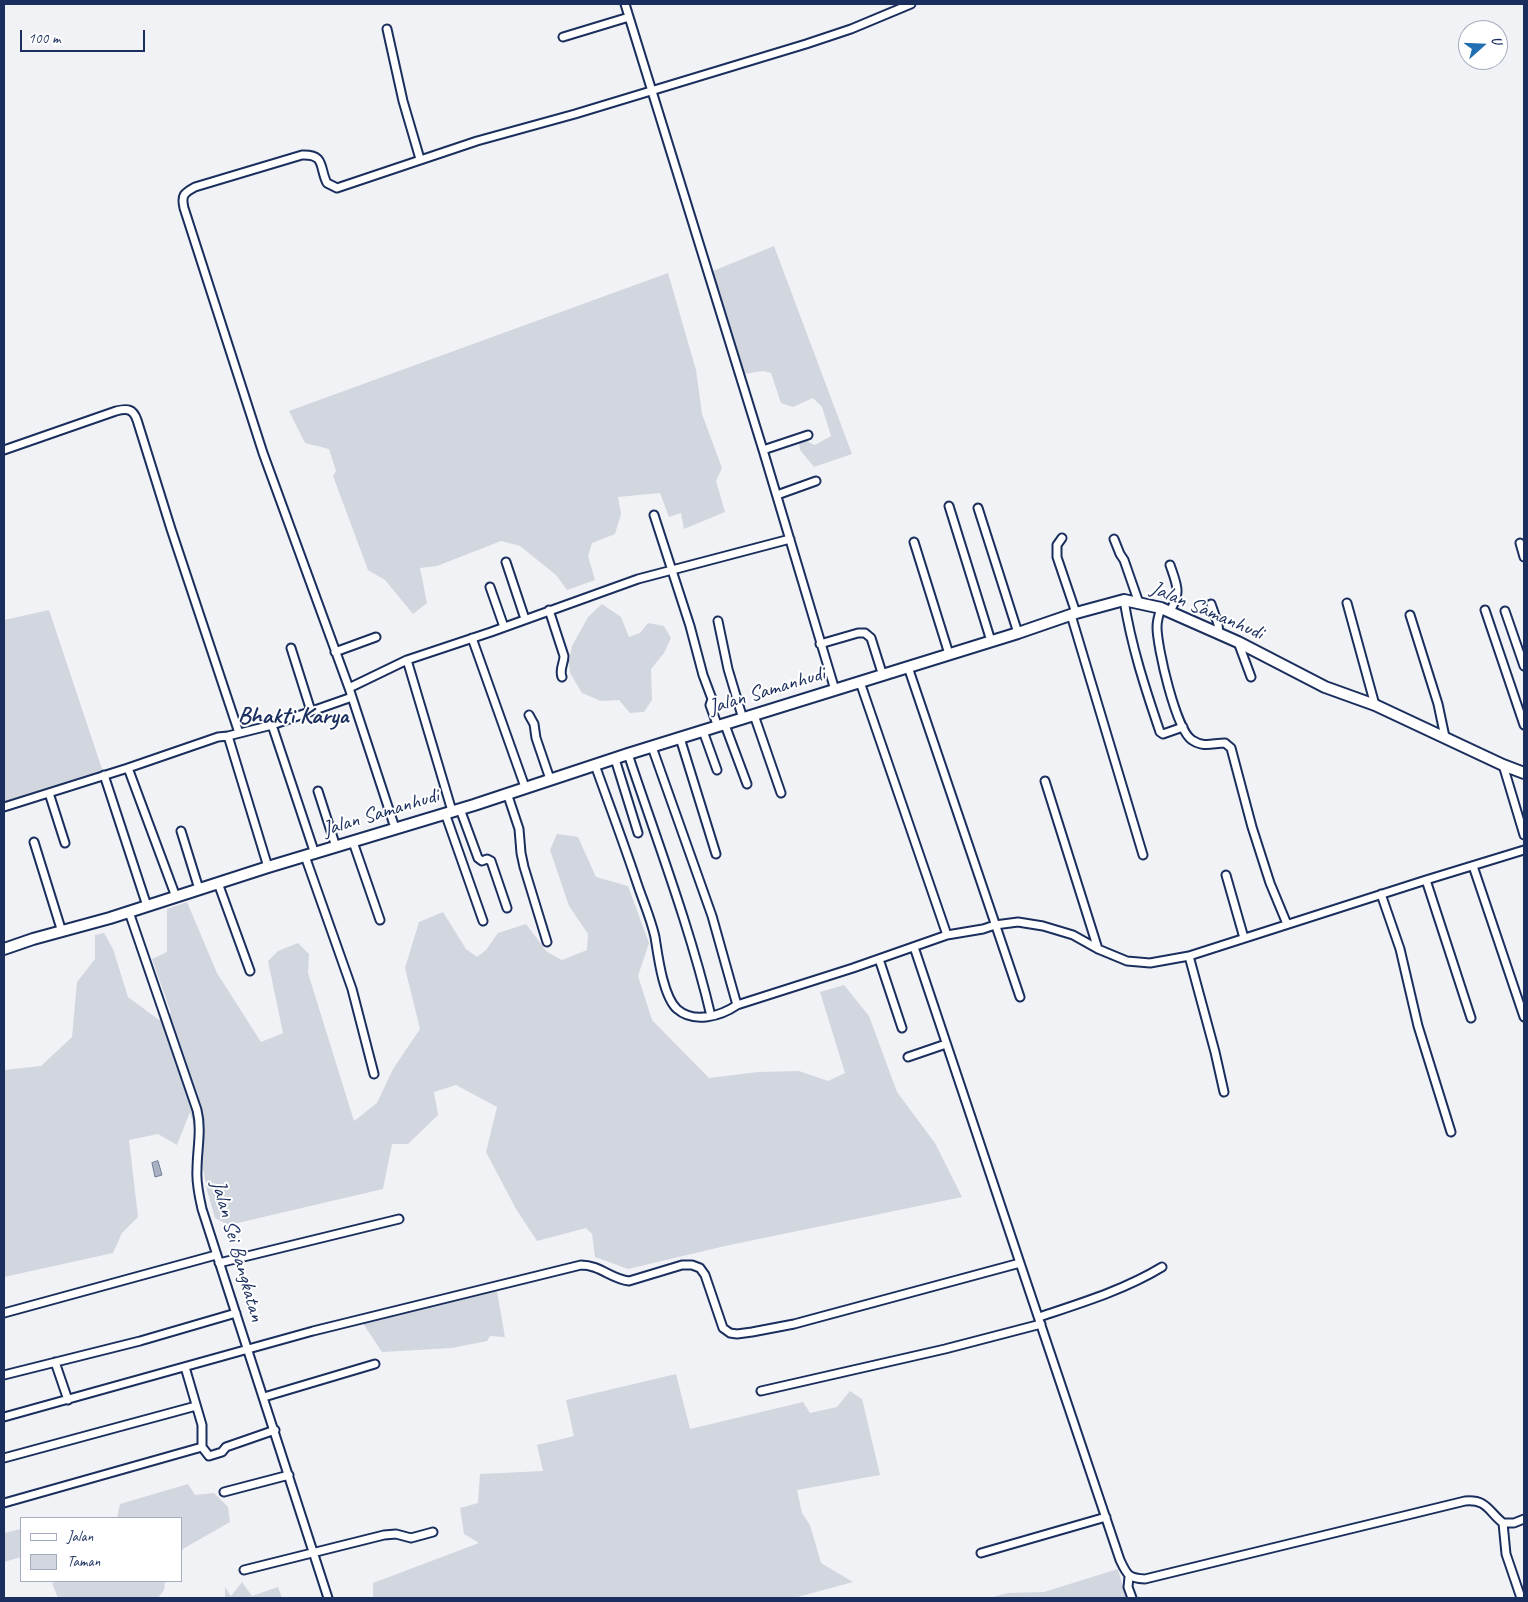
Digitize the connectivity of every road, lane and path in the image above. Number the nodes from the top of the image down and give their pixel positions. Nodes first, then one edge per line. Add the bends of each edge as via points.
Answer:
1 (625, 4) edge
2 (911, 4) edge
3 (629, 16) junction
4 (387, 29) dead end
5 (563, 37) dead end
6 (652, 91) junction
7 (420, 159) junction
8 (808, 434) dead end
9 (4, 450) edge
10 (763, 450) junction
11 (816, 481) dead end
12 (777, 495) junction
13 (949, 506) dead end
14 (978, 508) dead end
15 (654, 515) dead end
16 (1062, 538) dead end
17 (1114, 538) dead end
18 (790, 539) junction
19 (914, 542) dead end
20 (1520, 543) dead end
21 (1524, 556) edge
22 (506, 562) dead end
23 (1170, 565) dead end
24 (671, 570) junction
25 (490, 587) dead end
26 (1124, 600) junction
27 (1139, 603) junction
28 (1348, 603) dead end
29 (1211, 604) dead end
30 (549, 610) junction
31 (1165, 610) junction
32 (1485, 610) dead end
33 (1505, 611) dead end
34 (1073, 614) junction
35 (1410, 615) dead end
36 (525, 620) junction
37 (718, 621) dead end
38 (504, 627) junction
39 (1018, 633) junction
40 (1219, 634) junction
41 (376, 637) dead end
42 (472, 638) junction
43 (991, 641) junction
44 (1238, 642) junction
45 (820, 644) junction
46 (291, 648) dead end
47 (335, 652) junction
48 (948, 654) junction
49 (408, 660) junction
50 (1524, 666) edge
51 (908, 668) junction
52 (882, 676) junction
53 (562, 677) dead end
54 (1251, 677) dead end
55 (860, 682) junction
56 (349, 688) junction
57 (835, 690) junction
58 (352, 697) junction
59 (1375, 705) junction
60 (311, 711) junction
61 (529, 715) dead end
62 (754, 715) junction
63 (743, 719) junction
64 (272, 725) junction
65 (1524, 725) edge
66 (721, 726) junction
67 (1183, 727) junction
68 (703, 731) junction
69 (238, 733) junction
70 (228, 736) junction
71 (1445, 737) junction
72 (680, 738) junction
73 (652, 747) junction
74 (628, 754) junction
75 (615, 759) junction
76 (595, 765) junction
77 (1503, 765) junction
78 (128, 768) junction
79 (717, 770) dead end
80 (1524, 773) edge
81 (104, 775) junction
82 (550, 779) junction
83 (1045, 781) dead end
84 (747, 784) dead end
85 (525, 787) junction
86 (318, 791) dead end
87 (49, 793) junction
88 (507, 793) junction
89 (781, 793) dead end
90 (4, 807) edge
91 (452, 811) junction
92 (395, 828) junction
93 (181, 831) dead end
94 (638, 833) dead end
95 (1524, 834) edge
96 (34, 842) dead end
97 (353, 842) junction
98 (65, 843) dead end
99 (336, 847) junction
100 (1524, 852) edge
101 (716, 854) dead end
102 (310, 855) junction
103 (1142, 855) dead end
104 (1473, 866) junction
105 (268, 867) junction
106 (1226, 874) dead end
107 (1426, 880) junction
108 (218, 883) junction
109 (199, 889) junction
110 (1381, 894) junction
111 (176, 897) junction
112 (147, 906) junction
113 (507, 908) dead end
114 (129, 912) junction
115 (380, 920) dead end
116 (483, 920) dead end
117 (1287, 924) junction
118 (995, 925) junction
119 (62, 932) junction
120 (947, 935) junction
121 (1244, 938) junction
122 (547, 942) dead end
123 (914, 946) junction
124 (4, 949) edge
125 (1098, 949) junction
126 (1189, 956) junction
127 (879, 959) junction
128 (250, 971) dead end
129 (1020, 997) dead end
130 (737, 1005) junction
131 (711, 1016) junction
132 (1524, 1017) edge
133 (1471, 1018) dead end
134 (902, 1028) dead end
135 (946, 1044) junction
136 (908, 1057) dead end
137 (374, 1074) dead end
138 (1224, 1092) dead end
139 (1451, 1132) dead end
140 (399, 1219) dead end
141 (216, 1255) junction
142 (1020, 1263) junction
143 (219, 1264) junction
144 (1162, 1267) dead end
145 (4, 1312) edge
146 (236, 1313) junction
147 (1040, 1321) junction
148 (248, 1349) junction
149 (55, 1362) junction
150 (375, 1364) dead end
151 (185, 1367) junction
152 (4, 1375) edge
153 (761, 1391) dead end
154 (264, 1397) junction
155 (68, 1400) junction
156 (196, 1406) junction
157 (4, 1417) edge
158 (275, 1430) junction
159 (202, 1447) junction
160 (4, 1458) edge
161 (289, 1475) junction
162 (224, 1492) dead end
163 (4, 1503) edge
164 (1106, 1517) junction
165 (1524, 1519) edge
166 (1503, 1523) junction
167 (433, 1532) dead end
168 (314, 1552) junction
169 (981, 1553) dead end
170 (244, 1570) dead end
171 (1129, 1577) junction
172 (328, 1598) edge
173 (1132, 1598) edge
174 (1520, 1598) edge

1 - 3 street
2 - 6 street via 851,29
3 - 5 street
3 - 6 street
4 - 7 street
6 - 7 street
6 - 10 street
7 - 47 street via 336,188 327,183 318,158 302,155 195,187 187,191 182,200 263,452
8 - 10 street
9 - 69 street via 116,411 133,411
10 - 12 street
11 - 12 street
12 - 18 street
13 - 43 street
14 - 39 street
15 - 24 street
16 - 34 street via 1056,545 1057,557
17 - 27 street
18 - 24 street
18 - 45 street
19 - 48 street
20 - 21 street
22 - 36 street
23 - 31 street via 1177,597
24 - 30 street
24 - 66 street via 712,699 710,705
25 - 38 street
26 - 27 street, Jalan Samanhudi
26 - 34 street, Jalan Samanhudi
26 - 67 street via 1128,628 1160,732 1163,734
27 - 31 street, Jalan Samanhudi
28 - 59 street
29 - 40 street
30 - 36 street
30 - 53 street via 564,656
31 - 40 street, Jalan Samanhudi
31 - 67 street via 1157,626 1162,660
32 - 65 street
33 - 50 street
34 - 39 street, Jalan Samanhudi
34 - 103 street
35 - 71 street
36 - 38 street
37 - 63 street
38 - 42 street
39 - 43 street, Jalan Samanhudi
40 - 44 street, Jalan Samanhudi
41 - 47 street
42 - 49 street
42 - 85 street
43 - 48 street, Jalan Samanhudi
44 - 54 street
44 - 59 street, Jalan Samanhudi via 1325,687
45 - 52 street via 865,633 871,638
45 - 57 street
46 - 60 street
47 - 56 street
48 - 51 street, Jalan Samanhudi
49 - 56 street
49 - 91 street
51 - 52 street, Jalan Samanhudi
51 - 118 street
52 - 55 street, Jalan Samanhudi
55 - 57 street, Jalan Samanhudi
55 - 120 street
56 - 58 street
57 - 62 street, Jalan Samanhudi
58 - 60 street
58 - 92 street
59 - 71 street, Jalan Samanhudi
60 - 64 street
61 - 82 street
62 - 63 street, Jalan Samanhudi
62 - 89 street
63 - 66 street, Jalan Samanhudi
64 - 69 street
64 - 102 street
66 - 68 street, Jalan Samanhudi
66 - 84 street
67 - 117 street via 1193,741 1211,746 1225,744 1231,748 1254,836
68 - 72 street, Jalan Samanhudi
68 - 79 street
69 - 70 street
70 - 78 street
70 - 105 street
71 - 77 street, Jalan Samanhudi
72 - 73 street, Jalan Samanhudi
72 - 101 street
73 - 74 street, Jalan Samanhudi
73 - 130 street via 712,916
74 - 75 street, Jalan Samanhudi
74 - 131 street via 676,892
75 - 76 street, Jalan Samanhudi
75 - 94 street
76 - 82 street, Jalan Samanhudi
76 - 131 street via 652,924 658,961 672,1003 683,1013
77 - 80 street, Jalan Samanhudi
77 - 95 street
78 - 81 street
78 - 111 street
81 - 87 street
81 - 112 street
82 - 85 street, Jalan Samanhudi
83 - 125 street
85 - 88 street, Jalan Samanhudi
86 - 99 street
87 - 90 street
87 - 98 street
88 - 91 street, Jalan Samanhudi
88 - 122 street via 519,828 524,867
91 - 92 street, Jalan Samanhudi
91 - 113 street via 478,858 491,861
91 - 116 street
92 - 97 street, Jalan Samanhudi
93 - 109 street
96 - 119 street
97 - 99 street, Jalan Samanhudi
97 - 115 street
99 - 102 street, Jalan Samanhudi
100 - 104 street
102 - 105 street, Jalan Samanhudi
102 - 137 street via 352,989
104 - 107 street
104 - 132 street
105 - 108 street, Jalan Samanhudi
106 - 121 street
107 - 110 street
107 - 133 street
108 - 109 street, Jalan Samanhudi
108 - 128 street
109 - 111 street, Jalan Samanhudi
110 - 117 street
110 - 139 street via 1400,949 1418,1026
111 - 112 street, Jalan Samanhudi
112 - 114 street, Jalan Samanhudi
114 - 119 street, Jalan Samanhudi
114 - 141 street, Jalan Sei Bangkatan via 197,1110 200,1130 197,1183
117 - 121 street
118 - 120 street
118 - 125 street via 1018,922 1043,926 1073,935
118 - 129 street
119 - 124 street, Jalan Samanhudi
120 - 123 street
121 - 126 street
123 - 127 street
123 - 135 street
125 - 126 street via 1127,961 1150,963
126 - 138 street
127 - 130 street
127 - 134 street
130 - 131 street via 727,1012
135 - 136 street
135 - 142 street
140 - 143 street
141 - 143 street, Jalan Sei Bangkatan
141 - 145 street
142 - 147 street
142 - 148 street via 794,1324 737,1334 724,1328 700,1268 682,1264 620,1280 599,1268 581,1265 392,1310
143 - 146 street, Jalan Sei Bangkatan
144 - 147 street via 1145,1278
146 - 148 street, Jalan Sei Bangkatan
146 - 149 street
147 - 153 street via 945,1349
147 - 164 street
148 - 151 street
148 - 154 street, Jalan Sei Bangkatan
149 - 152 street
149 - 155 street
150 - 154 street
151 - 155 street
151 - 156 street
154 - 158 street, Jalan Sei Bangkatan
155 - 157 street
156 - 159 street via 202,1425
156 - 160 street
158 - 159 street via 209,1456
158 - 161 street, Jalan Sei Bangkatan
159 - 163 street
161 - 162 street
161 - 168 street, Jalan Sei Bangkatan
164 - 169 street
164 - 171 street
165 - 166 street
166 - 171 street via 1482,1502 1465,1501 1145,1579
166 - 174 street via 1506,1554
167 - 168 street via 411,1538 396,1534 384,1536
168 - 170 street
168 - 172 street, Jalan Sei Bangkatan
171 - 173 street

